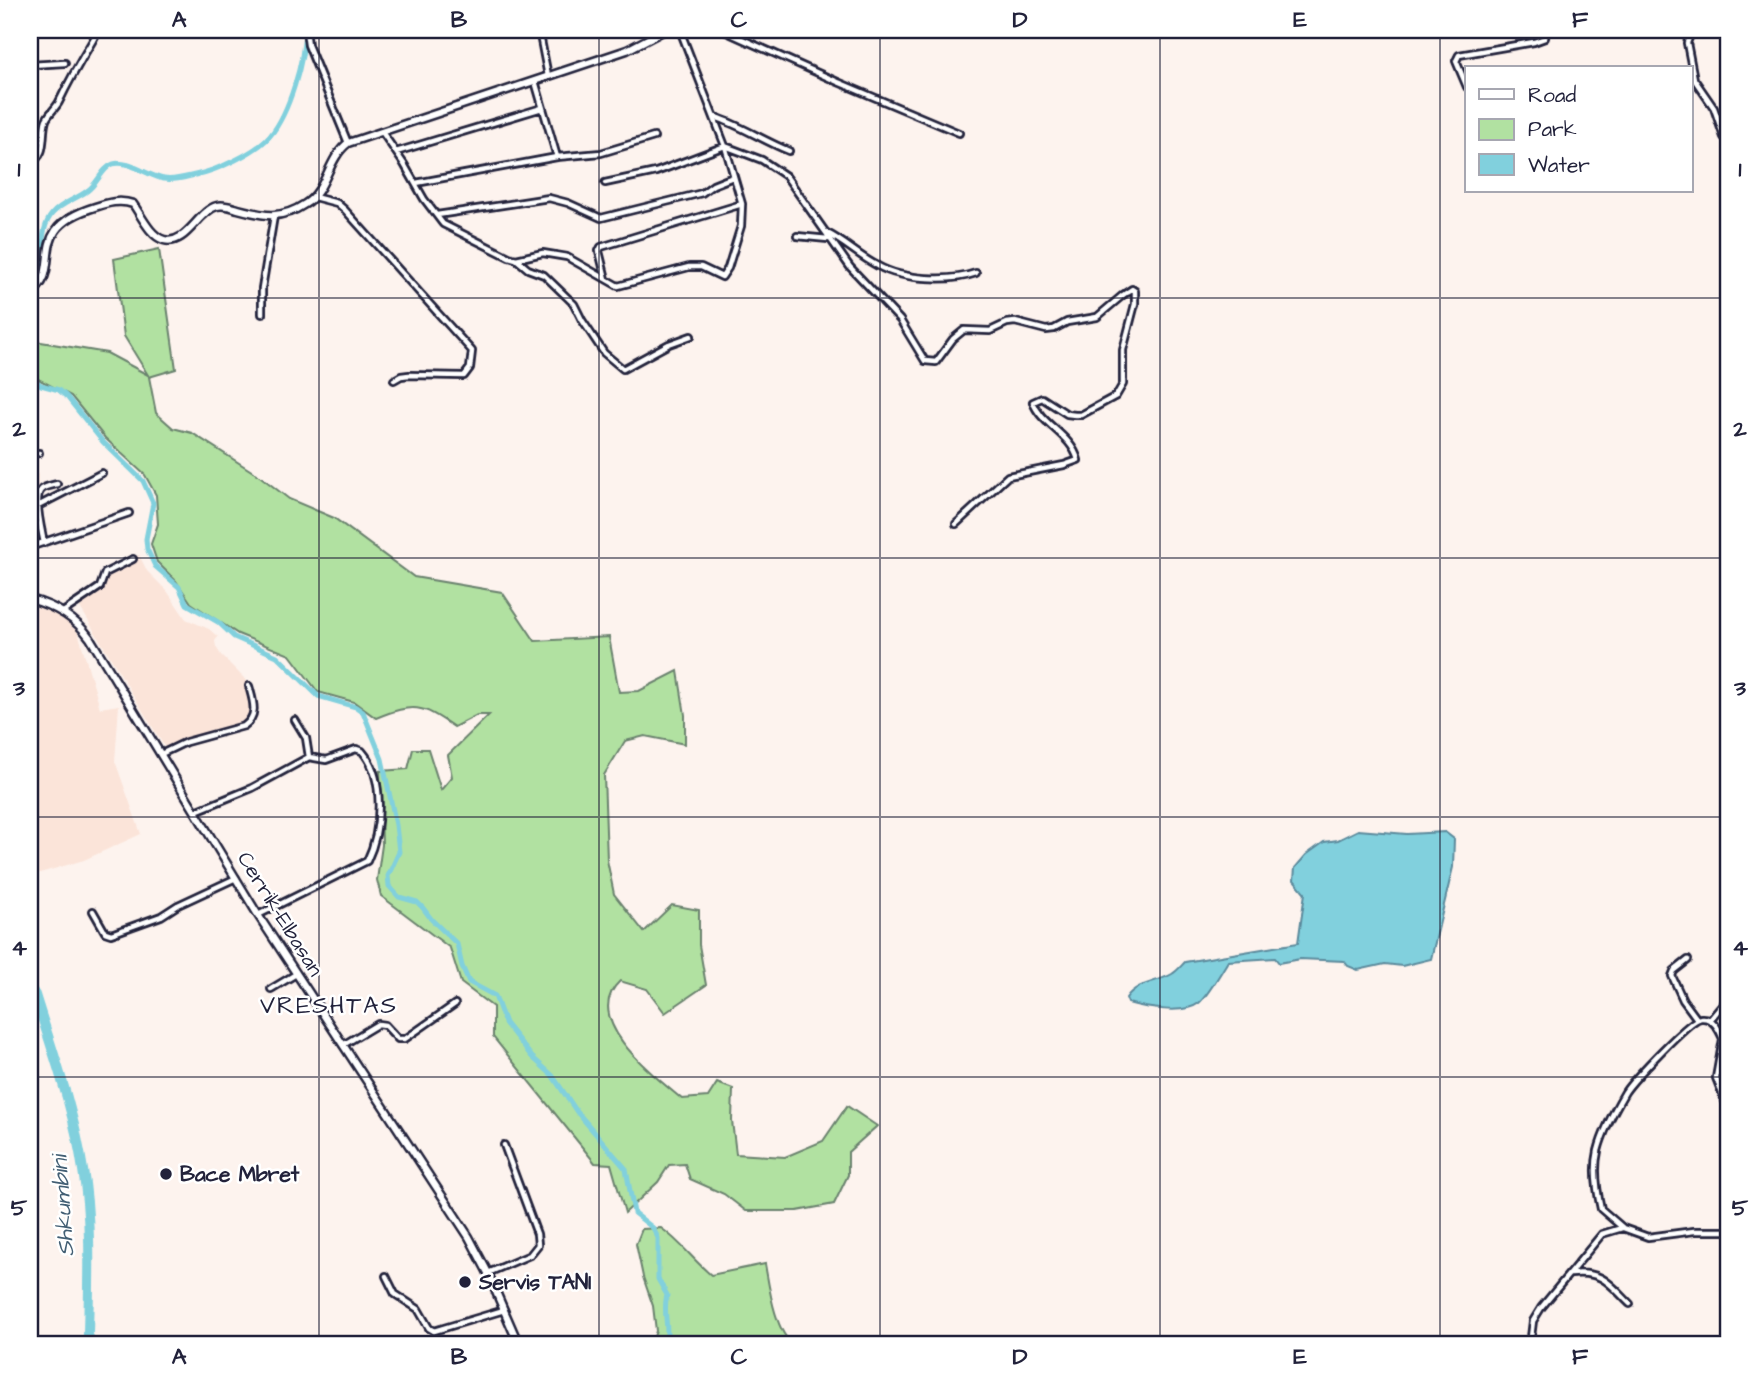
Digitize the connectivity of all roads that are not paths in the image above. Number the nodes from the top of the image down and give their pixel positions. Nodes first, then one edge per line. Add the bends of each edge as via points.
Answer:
1 (91, 30) edge
2 (306, 30) edge
3 (539, 30) edge
4 (665, 30) edge
5 (680, 30) edge
6 (722, 30) edge
7 (1546, 30) edge
8 (1695, 30) edge
9 (65, 63) dead end
10 (30, 65) edge
11 (1691, 66) edge
12 (1692, 69) edge
13 (548, 76) junction
14 (535, 80) junction
15 (1465, 83) edge
16 (542, 108) junction
17 (714, 117) junction
18 (381, 131) junction
19 (959, 132) dead end
20 (654, 137) dead end
21 (1729, 139) edge
22 (348, 143) junction
23 (725, 146) junction
24 (789, 151) dead end
25 (396, 152) junction
26 (558, 157) junction
27 (30, 162) edge
28 (733, 177) junction
29 (416, 183) junction
30 (605, 183) dead end
31 (314, 197) junction
32 (742, 204) junction
33 (436, 215) junction
34 (274, 216) junction
35 (826, 233) junction
36 (797, 236) dead end
37 (829, 239) junction
38 (516, 259) junction
39 (976, 273) dead end
40 (606, 280) junction
41 (30, 294) edge
42 (262, 314) dead end
43 (691, 336) dead end
44 (394, 380) dead end
45 (39, 453) dead end
46 (30, 454) edge
47 (102, 473) dead end
48 (57, 484) dead end
49 (38, 506) junction
50 (129, 513) dead end
51 (956, 524) dead end
52 (44, 543) junction
53 (30, 547) edge
54 (133, 559) dead end
55 (30, 599) edge
56 (63, 612) junction
57 (249, 686) dead end
58 (295, 720) dead end
59 (160, 755) junction
60 (309, 757) junction
61 (196, 811) junction
62 (237, 878) junction
63 (93, 911) dead end
64 (258, 915) junction
65 (1688, 960) dead end
66 (297, 973) junction
67 (1729, 980) edge
68 (271, 989) dead end
69 (455, 1004) dead end
70 (1697, 1019) junction
71 (1710, 1020) junction
72 (343, 1045) junction
73 (1729, 1070) edge
74 (1722, 1093) junction
75 (1729, 1111) edge
76 (504, 1145) dead end
77 (1623, 1227) junction
78 (1729, 1231) edge
79 (488, 1273) junction
80 (1570, 1274) junction
81 (386, 1276) dead end
82 (1630, 1304) dead end
83 (504, 1310) junction
84 (519, 1345) edge
85 (1530, 1345) edge

1 - 27 street via 93,40 46,119 40,155
2 - 22 street
3 - 13 street
4 - 13 main road via 627,50
5 - 17 street
6 - 19 street
7 - 15 street via 1547,36 1541,40 1459,55 1455,61
8 - 11 street via 1687,43
9 - 10 street
12 - 21 street
13 - 14 main road
14 - 16 street
14 - 18 main road
16 - 25 street
16 - 26 street
17 - 23 street
17 - 24 street
18 - 22 main road
18 - 25 street
20 - 26 street via 601,153
22 - 31 main road via 337,152
23 - 28 street
23 - 30 street via 656,172
23 - 35 street via 772,165 786,176
25 - 29 street
26 - 29 street
28 - 32 street
28 - 33 street via 702,193 601,218 549,198
29 - 33 street
31 - 34 main road
31 - 44 street via 345,210 472,351 464,376 409,375
32 - 40 street via 601,247
32 - 40 street via 741,226 722,277 701,267 688,267 618,286
33 - 38 street via 443,223
34 - 41 main road via 218,206 178,239 165,240 151,231 127,201 88,209 55,228 41,281
34 - 42 street
35 - 37 street
35 - 39 street via 886,271 941,279
36 - 37 street
37 - 51 street via 900,320 930,363 964,330 990,331 1015,322 1054,329 1097,317 1135,291 1123,350 1123,384 1116,396 1082,415 1067,414 1042,398 1033,402 1071,443 1078,460 1008,476
38 - 40 street via 555,254
38 - 43 street via 551,280 574,304 604,353 623,369
45 - 46 street
47 - 49 street
48 - 49 street via 41,489
49 - 52 street
50 - 52 street
52 - 53 street
54 - 56 street via 105,573 100,587
55 - 56 main road, Cerrik-Elbasan
56 - 59 main road, Cerrik-Elbasan via 90,638
57 - 59 street via 255,707 250,722
58 - 60 street via 306,738
59 - 61 main road, Cerrik-Elbasan
60 - 61 street via 269,780
60 - 64 street via 326,760 356,749 366,754 379,797 377,834 367,861
61 - 62 main road, Cerrik-Elbasan
62 - 63 street via 161,916 111,934 104,932
62 - 64 main road, Cerrik-Elbasan
64 - 66 main road, Cerrik-Elbasan
65 - 70 street via 1672,976
66 - 68 street
66 - 72 main road, Cerrik-Elbasan
67 - 71 street via 1725,1002
69 - 72 street via 405,1039 378,1024
70 - 71 street
70 - 77 street via 1635,1079 1599,1148 1601,1209
71 - 74 street via 1723,1039 1716,1074
72 - 79 main road, Cerrik-Elbasan via 460,1221
73 - 74 street
74 - 75 street
76 - 79 street via 538,1245 530,1255
77 - 78 street via 1648,1237
77 - 80 street via 1602,1234
79 - 83 main road, Cerrik-Elbasan
80 - 82 street via 1602,1276
80 - 85 street via 1541,1308
81 - 83 street via 395,1294 418,1310 434,1331
83 - 84 main road, Cerrik-Elbasan

